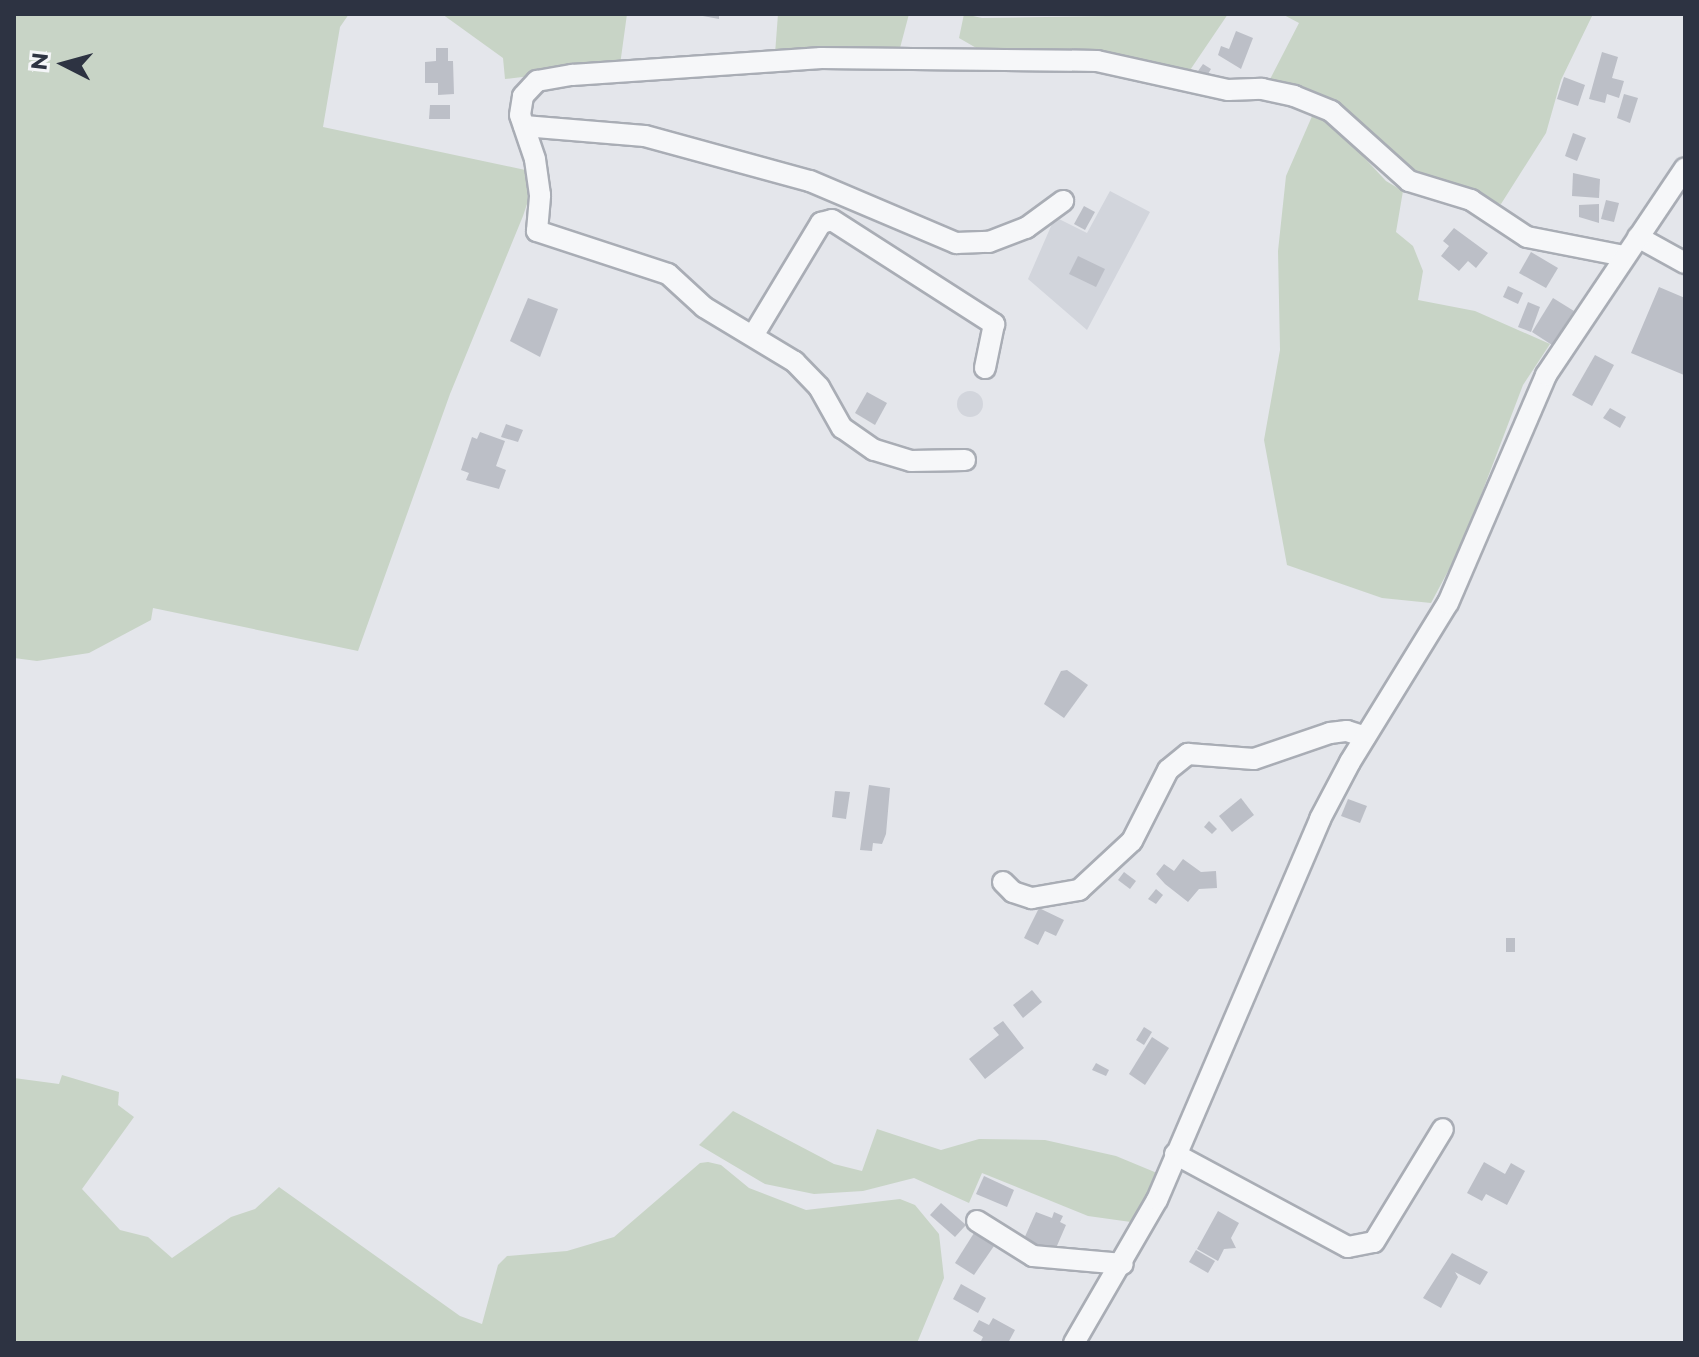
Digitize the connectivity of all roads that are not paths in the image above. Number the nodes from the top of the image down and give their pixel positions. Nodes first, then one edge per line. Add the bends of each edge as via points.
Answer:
1 (524, 126) junction
2 (1685, 168) edge
3 (1063, 201) dead end
4 (1638, 237) junction
5 (1624, 256) junction
6 (1685, 263) edge
7 (754, 334) junction
8 (985, 368) dead end
9 (965, 460) dead end
10 (1365, 737) junction
11 (1003, 882) dead end
12 (1443, 1129) dead end
13 (1175, 1154) junction
14 (977, 1221) dead end
15 (1123, 1264) junction
16 (1074, 1343) edge

1 - 3 street via 645,136 810,181 956,243 989,242 1026,228
1 - 5 street via 523,96 537,81 572,75 821,58 1097,61 1192,84 1294,96 1331,111 1409,181 1471,200 1527,237
1 - 7 street via 538,183 537,231 668,274 704,307
2 - 4 street
4 - 5 street
4 - 6 street
5 - 10 street via 1546,375 1448,603
7 - 8 street via 821,223 832,220 994,324
7 - 9 street via 795,362 857,441 911,461
10 - 11 street via 1330,733 1254,759 1188,754 1168,770 1132,841 1079,890 1032,898
10 - 13 street via 1320,819
12 - 13 street via 1374,1242 1348,1247
13 - 15 street
14 - 15 street via 1033,1256
15 - 16 street

